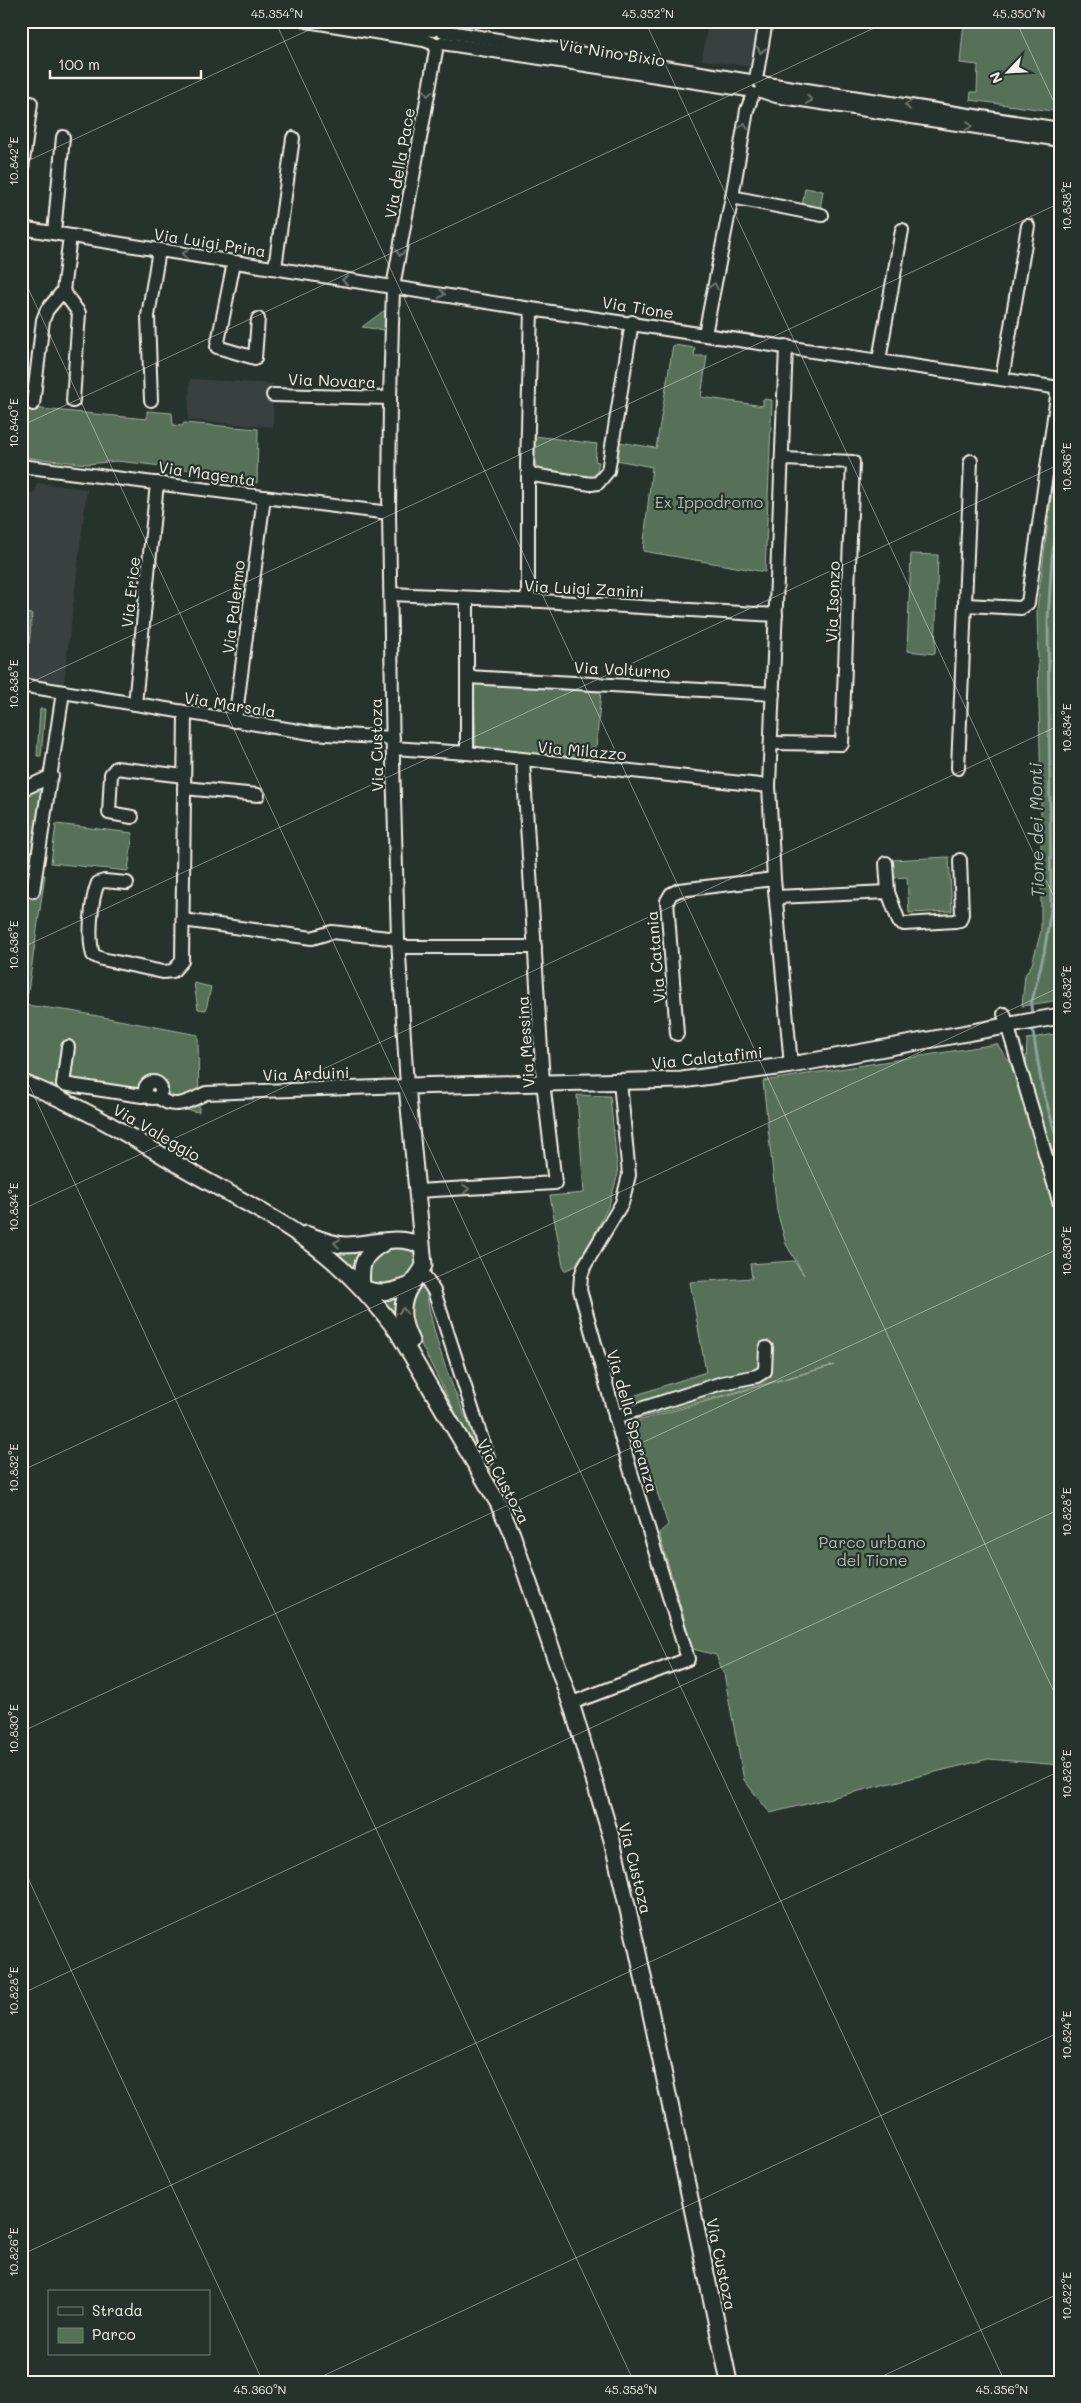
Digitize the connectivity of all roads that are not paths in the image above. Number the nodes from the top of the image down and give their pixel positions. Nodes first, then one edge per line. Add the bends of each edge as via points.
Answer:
1 (307, 21) edge
2 (372, 21) edge
3 (766, 21) edge
4 (438, 35) edge
5 (755, 86) junction
6 (31, 103) dead end
7 (1060, 129) edge
8 (63, 136) dead end
9 (293, 138) dead end
10 (1060, 140) edge
11 (21, 176) edge
12 (732, 198) junction
13 (822, 215) dead end
14 (1028, 226) dead end
15 (21, 228) edge
16 (902, 230) dead end
17 (54, 233) junction
18 (70, 236) junction
19 (159, 250) junction
20 (234, 262) junction
21 (275, 268) junction
22 (393, 287) junction
23 (63, 291) junction
24 (531, 309) junction
25 (258, 319) dead end
26 (632, 322) junction
27 (705, 334) junction
28 (786, 346) junction
29 (879, 360) junction
30 (1002, 379) junction
31 (1058, 388) edge
32 (273, 395) dead end
33 (390, 398) junction
34 (151, 400) dead end
35 (73, 401) dead end
36 (33, 404) dead end
37 (782, 459) junction
38 (971, 460) dead end
39 (21, 466) edge
40 (528, 472) junction
41 (158, 483) junction
42 (264, 497) junction
43 (388, 513) junction
44 (391, 594) junction
45 (467, 598) junction
46 (528, 600) junction
47 (966, 605) junction
48 (776, 615) junction
49 (468, 677) junction
50 (21, 685) edge
51 (63, 692) junction
52 (774, 694) junction
53 (135, 704) junction
54 (185, 713) junction
55 (235, 721) junction
56 (393, 743) junction
57 (771, 743) junction
58 (467, 753) junction
59 (523, 760) junction
60 (958, 768) dead end
61 (52, 776) junction
62 (184, 782) junction
63 (769, 786) junction
64 (21, 790) edge
65 (258, 795) dead end
66 (132, 817) dead end
67 (960, 860) dead end
68 (886, 863) dead end
69 (774, 879) junction
70 (127, 883) dead end
71 (33, 890) dead end
72 (888, 892) junction
73 (776, 897) junction
74 (183, 920) junction
75 (399, 943) junction
76 (535, 947) junction
77 (1054, 1017) edge
78 (1005, 1020) junction
79 (677, 1034) dead end
80 (68, 1047) dead end
81 (791, 1065) junction
82 (21, 1082) edge
83 (543, 1082) junction
84 (620, 1082) junction
85 (407, 1086) junction
86 (417, 1196) junction
87 (1060, 1204) edge
88 (273, 1218) junction
89 (390, 1241) junction
90 (421, 1246) junction
91 (422, 1272) junction
92 (412, 1284) junction
93 (362, 1288) junction
94 (766, 1348) dead end
95 (432, 1388) junction
96 (615, 1417) junction
97 (488, 1458) dead end
98 (578, 1701) dead end
99 (729, 2382) edge

1 - 4 street, Via Nino Bixio
2 - 4 street, Via Nino Bixio
3 -> 5 street
4 - 5 street, Via Nino Bixio
4 -> 22 street, Via della Pace
7 -> 5 street, Via Nino Bixio
5 -> 10 street, Via Nino Bixio via 776,96
12 -> 5 street via 747,110
6 - 11 street
8 - 17 street
9 - 21 street
12 - 13 street
27 -> 12 street
14 - 30 street
15 - 17 street, Via Luigi Prina
16 - 29 street
17 - 18 street, Via Luigi Prina
18 - 19 street, Via Luigi Prina
18 - 23 street
20 -> 19 street, Via Luigi Prina
19 - 34 street via 148,316
20 - 21 street, Via Luigi Prina
20 - 25 street via 217,347 255,358
22 -> 21 street, Via Luigi Prina
22 -> 24 street, Via Tione
22 - 33 street, Via Custoza
23 - 35 street via 79,313
23 - 36 street via 43,320
24 - 26 street, Via Tione
24 - 40 street
26 - 27 street, Via Tione
26 - 40 street via 608,471 604,479 591,484
27 - 28 street, Via Tione
28 - 29 street, Via Tione
28 - 37 street
29 - 30 street, Via Tione
30 - 31 street, Via Tione
31 - 47 street via 1028,603 1021,608
32 - 33 street, Via Novara
33 - 43 street, Via Custoza
37 - 48 street
37 - 57 street, Via Isonzo via 853,462 842,744
38 - 47 street
39 - 41 street, Via Magenta
40 - 46 street
41 - 42 street, Via Magenta
41 - 53 street, Via Erice
42 - 43 street, Via Magenta
42 - 55 street, Via Palermo
43 - 44 street, Via Custoza
44 - 45 street, Via Luigi Zanini
44 - 56 street, Via Custoza
45 - 46 street, Via Luigi Zanini
45 - 49 street
46 - 48 street, Via Luigi Zanini
47 - 60 street
48 - 52 street
49 - 52 street, Via Volturno
49 - 58 street
50 - 51 street, Via Marsala
51 - 53 street, Via Marsala
51 - 61 street
52 - 57 street
53 - 54 street, Via Marsala
54 - 55 street, Via Marsala
54 - 62 street
55 - 56 street, Via Marsala
56 - 58 street, Via Milazzo
56 - 75 street, Via Custoza
57 - 63 street
58 - 59 street, Via Milazzo
59 - 63 street, Via Milazzo
59 - 76 street, Via Messina
61 - 64 street
61 - 71 street
62 - 65 street
62 - 66 street via 116,768 111,774 109,813
62 - 74 street
63 - 69 street
67 - 72 street via 960,920 904,924 896,918
68 - 72 street
69 - 73 street
69 - 79 street, Via Catania via 679,890 666,901
70 - 74 street via 98,883 90,945 93,955 163,972 173,970 182,960
72 - 73 street
73 - 81 street
74 - 75 street via 312,938 332,932
75 - 76 street
75 - 85 street, Via Custoza
76 - 83 street, Via Messina
77 - 78 main road, Via Calatafimi
78 - 81 main road, Via Calatafimi
78 - 87 street
80 - 85 street, Via Arduini via 63,1084 146,1094 165,1103 186,1104 206,1093
81 - 84 main road, Via Calatafimi via 682,1080
82 - 88 main road, Via Valeggio via 92,1114
83 - 84 main road, Via Calatafimi
83 - 85 main road, Via Calatafimi
86 -> 83 street, Via Messina via 555,1183
84 - 96 street, Via della Speranza via 629,1175 620,1207 585,1265 580,1290
85 - 86 main road, Via Custoza
86 - 89 main road, Via Custoza via 413,1221 406,1231
86 - 90 main road, Via Custoza
89 -> 88 main road via 342,1245 323,1241
88 - 93 main road, Via Custoza via 325,1254
89 - 90 main road via 414,1242
89 - 93 main road, Via Custoza via 367,1255 360,1268
90 - 91 main road, Via Custoza
91 - 92 main road, Via Custoza
91 - 97 street, Via Custoza via 434,1291
92 - 93 main road via 375,1294
95 -> 92 main road, Via Custoza via 432,1381 402,1317 402,1304
93 - 95 main road, Via Custoza via 397,1331
94 - 96 street via 765,1371 757,1376 722,1383
95 - 99 main road, Via Custoza via 494,1493 512,1534 596,1783 640,1962
96 - 98 street, Via della Speranza via 688,1659

